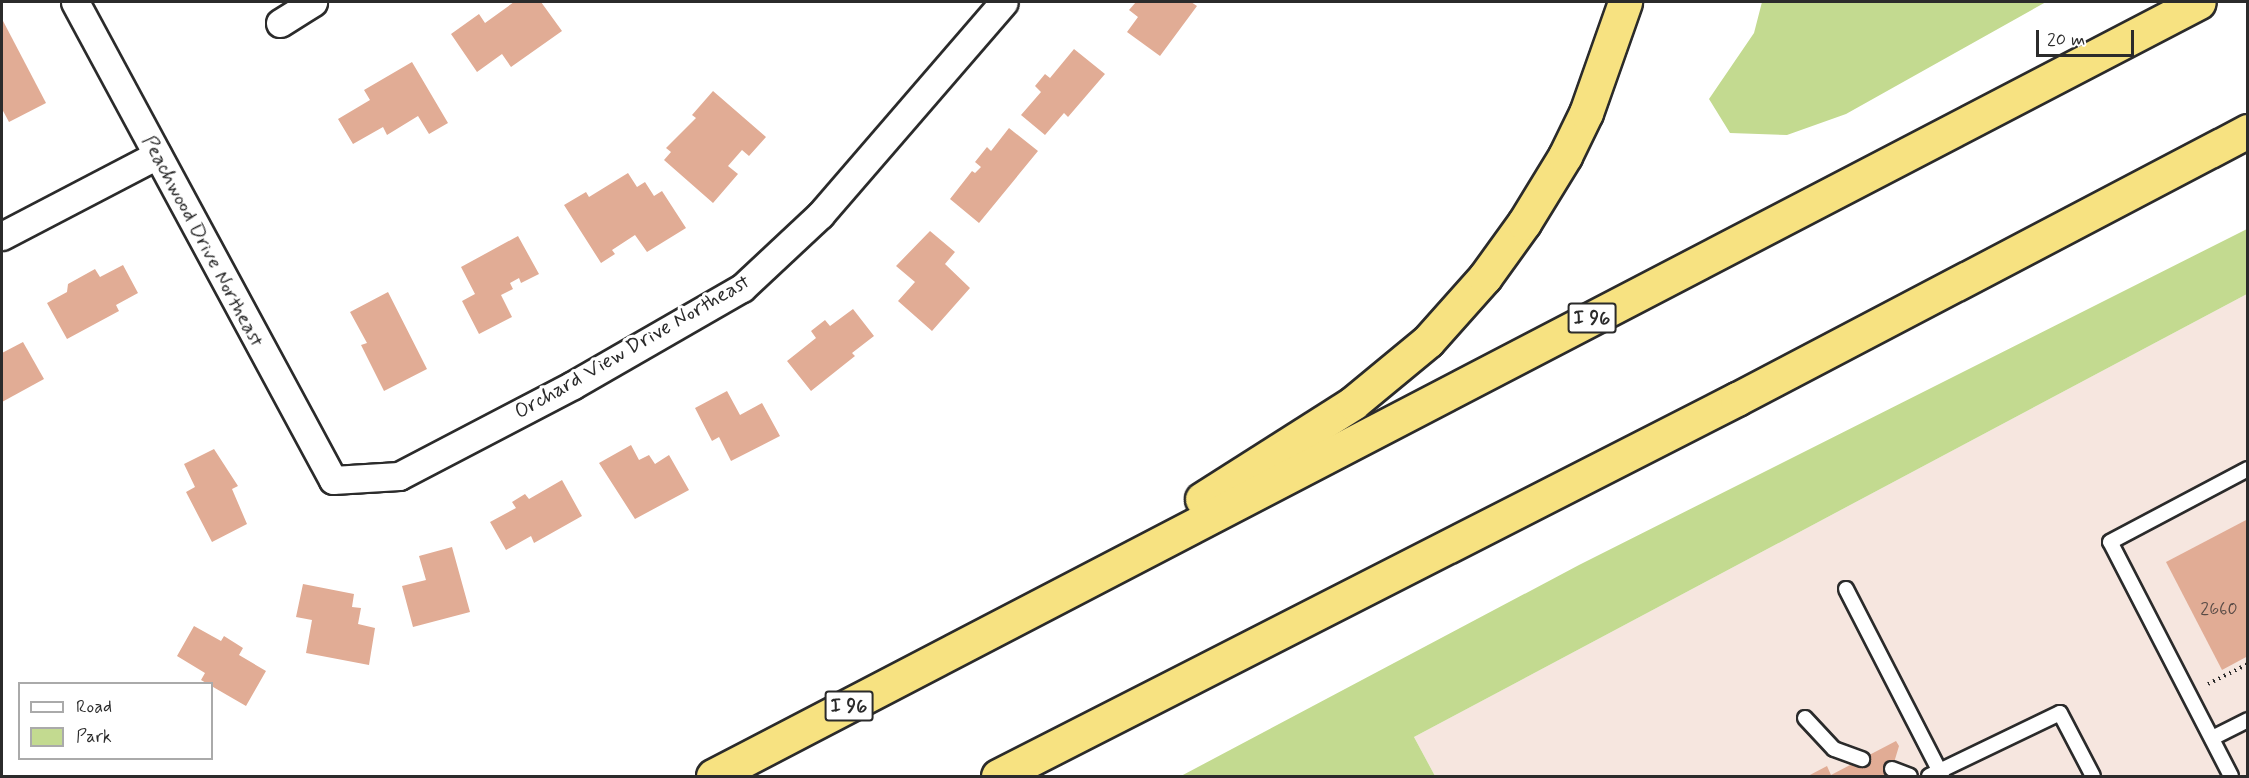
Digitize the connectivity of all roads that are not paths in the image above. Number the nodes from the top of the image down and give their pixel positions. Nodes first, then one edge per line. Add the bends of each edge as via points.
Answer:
1 (75, 2) edge
2 (313, 2) edge
3 (1004, 2) edge
4 (1625, 2) edge
5 (2199, 2) edge
6 (280, 23) dead end
7 (2247, 133) edge
8 (157, 154) junction
9 (2, 236) edge
10 (2247, 469) edge
11 (333, 480) joint
12 (1846, 589) dead end
13 (985, 635) junction
14 (1805, 718) dead end
15 (2247, 720) edge
16 (2212, 738) junction
17 (1862, 759) dead end
18 (1892, 769) dead end
19 (1937, 776) edge
20 (713, 777) edge
21 (998, 777) edge
22 (1910, 777) edge
23 (2093, 777) edge
24 (2232, 777) edge

1 - 8 street, Peachwood Drive Northeast
2 - 6 street
3 - 11 street, Orchard View Drive Northeast via 820,215 742,288 573,385 399,476
4 - 13 highway via 1586,113 1565,156 1504,253 1428,341 1331,419
5 - 13 highway, I 96
7 - 21 highway
8 - 9 street
8 - 11 street, Peachwood Drive Northeast
10 - 16 lane via 2110,542
12 - 19 lane
13 - 20 highway, I 96
14 - 17 lane via 1834,749
15 - 16 lane
16 - 24 lane
18 - 22 lane
19 - 23 lane via 2060,713

